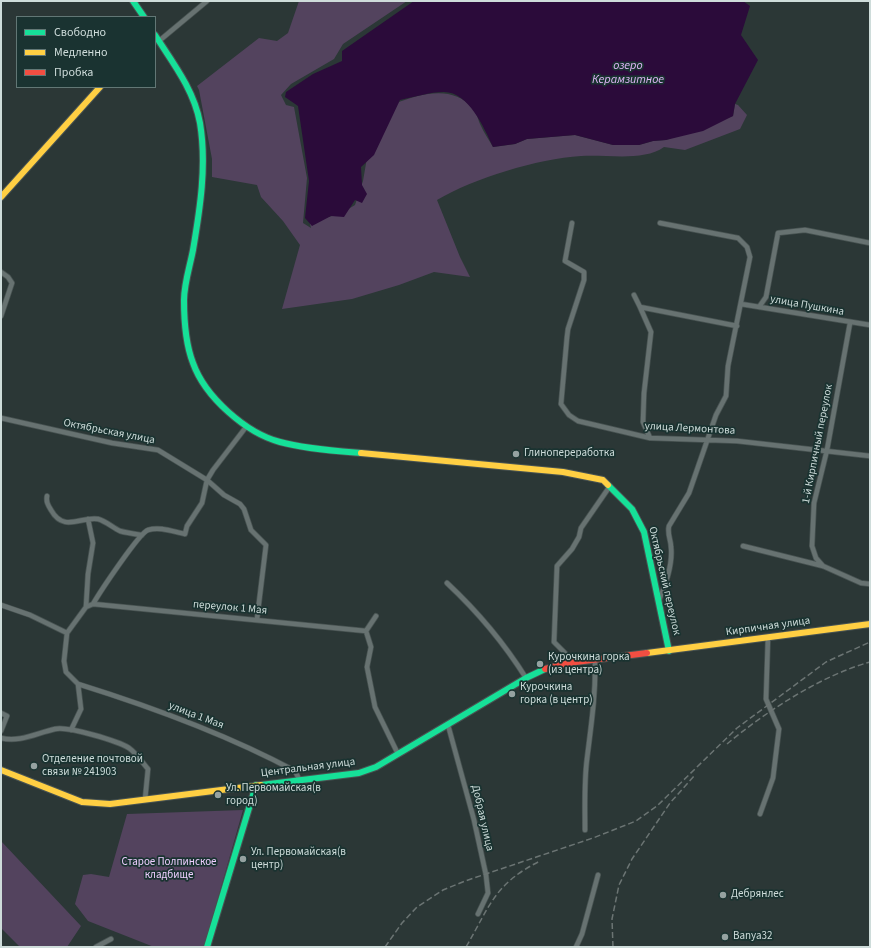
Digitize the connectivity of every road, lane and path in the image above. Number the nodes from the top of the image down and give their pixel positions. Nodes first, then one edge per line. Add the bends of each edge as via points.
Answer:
1 (133, 1) edge
2 (207, 1) edge
3 (143, 16) edge
4 (157, 43) edge
5 (99, 88) edge
6 (1, 197) edge
7 (572, 223) dead end
8 (660, 223) dead end
9 (870, 243) edge
10 (1, 272) edge
11 (634, 295) dead end
12 (741, 304) junction
13 (640, 307) junction
14 (760, 307) junction
15 (1, 316) edge
16 (850, 323) junction
17 (870, 325) edge
18 (737, 326) junction
19 (1, 418) edge
20 (246, 427) junction
21 (650, 438) junction
22 (709, 440) junction
23 (827, 450) junction
24 (870, 456) edge
25 (207, 480) junction
26 (610, 486) junction
27 (48, 496) dead end
28 (88, 519) junction
29 (142, 535) junction
30 (743, 546) dead end
31 (823, 566) junction
32 (446, 583) dead end
33 (870, 584) edge
34 (659, 600) junction
35 (93, 604) junction
36 (1, 605) edge
37 (86, 607) junction
38 (376, 616) dead end
39 (257, 619) junction
40 (870, 624) edge
41 (366, 631) junction
42 (67, 633) junction
43 (768, 637) junction
44 (669, 651) junction
45 (595, 661) junction
46 (568, 663) junction
47 (526, 678) junction
48 (78, 684) junction
49 (1, 713) edge
50 (448, 724) junction
51 (71, 730) junction
52 (1, 731) edge
53 (1, 738) edge
54 (398, 754) junction
55 (1, 770) edge
56 (299, 779) junction
57 (256, 785) junction
58 (145, 800) junction
59 (760, 814) dead end
60 (586, 830) dead end
61 (598, 875) dead end
62 (478, 914) dead end
63 (110, 939) dead end
64 (96, 947) edge
65 (207, 947) edge
66 (576, 947) edge

1 - 3 street
2 - 4 street
4 - 20 street via 190,90 200,123 203,171 196,233 184,300 193,364 204,384 225,409
5 - 6 street
7 - 21 street, улица Лермонтова via 565,261 584,272 584,280 567,337 561,404 569,415 578,421
8 - 12 street via 738,238 747,247 750,257
9 - 14 street via 805,230 778,233 766,297
10 - 15 street via 12,283
11 - 13 street
12 - 14 street, улица Пушкина
12 - 18 street
13 - 18 street
13 - 21 street via 651,332 643,422
14 - 16 street, улица Пушкина
16 - 17 street, улица Пушкина
16 - 23 street, 1-й Кирпичный переулок
18 - 22 street via 728,366 726,396 716,415
19 - 25 street, Октябрьская улица via 112,444 158,450
20 - 25 street
20 - 26 street via 280,442 345,452 563,472 603,480
21 - 22 street, улица Лермонтова
22 - 23 street, улица Лермонтова
22 - 34 street via 689,493 671,520 667,531 671,548 670,562
23 - 24 street, улица Лермонтова
23 - 31 street, 1-й Кирпичный переулок via 814,503 812,546 816,558
25 - 29 street via 202,503 187,526 185,534 162,529 149,530
25 - 39 street, Октябрьская улица via 224,495 240,504 250,530 266,545
26 - 34 street, Октябрьский переулок via 632,509 644,532
26 - 46 street via 581,528 572,549 557,566 554,642 565,653
27 - 28 street via 47,503 54,516 72,523
28 - 29 street via 100,520 121,531
28 - 37 street via 93,543
29 - 35 street
30 - 31 street
31 - 33 street via 860,583
32 - 47 street via 494,633
34 - 44 street, Октябрьский переулок
35 - 37 street
35 - 39 street, переулок 1 Мая
36 - 42 street via 30,615
37 - 42 street
38 - 41 street
39 - 41 street, переулок 1 Мая
40 - 43 street, Кирпичная улица
41 - 54 street via 371,647 367,667 375,707
42 - 48 street via 64,661 66,672
43 - 44 street, Кирпичная улица
43 - 59 street via 766,699 779,730 773,778
44 - 45 street, Центральная улица
45 - 46 street, Центральная улица
45 - 60 street via 596,688 587,760
46 - 47 street, Центральная улица via 545,669
47 - 50 street, Центральная улица
48 - 51 street via 81,709
48 - 56 street, улица 1 Мая via 211,730 295,771
49 - 52 street via 7,716
50 - 54 street, Центральная улица
50 - 62 street, Добрая улица via 486,875 488,893
51 - 53 street via 56,728 25,738
51 - 58 street via 96,735 129,748 148,769
54 - 56 street, Центральная улица via 376,767 359,773
55 - 58 street, Центральная улица via 82,802 110,804
56 - 57 street, Центральная улица
57 - 58 street, Центральная улица
57 - 65 street
61 - 66 street
63 - 64 street

